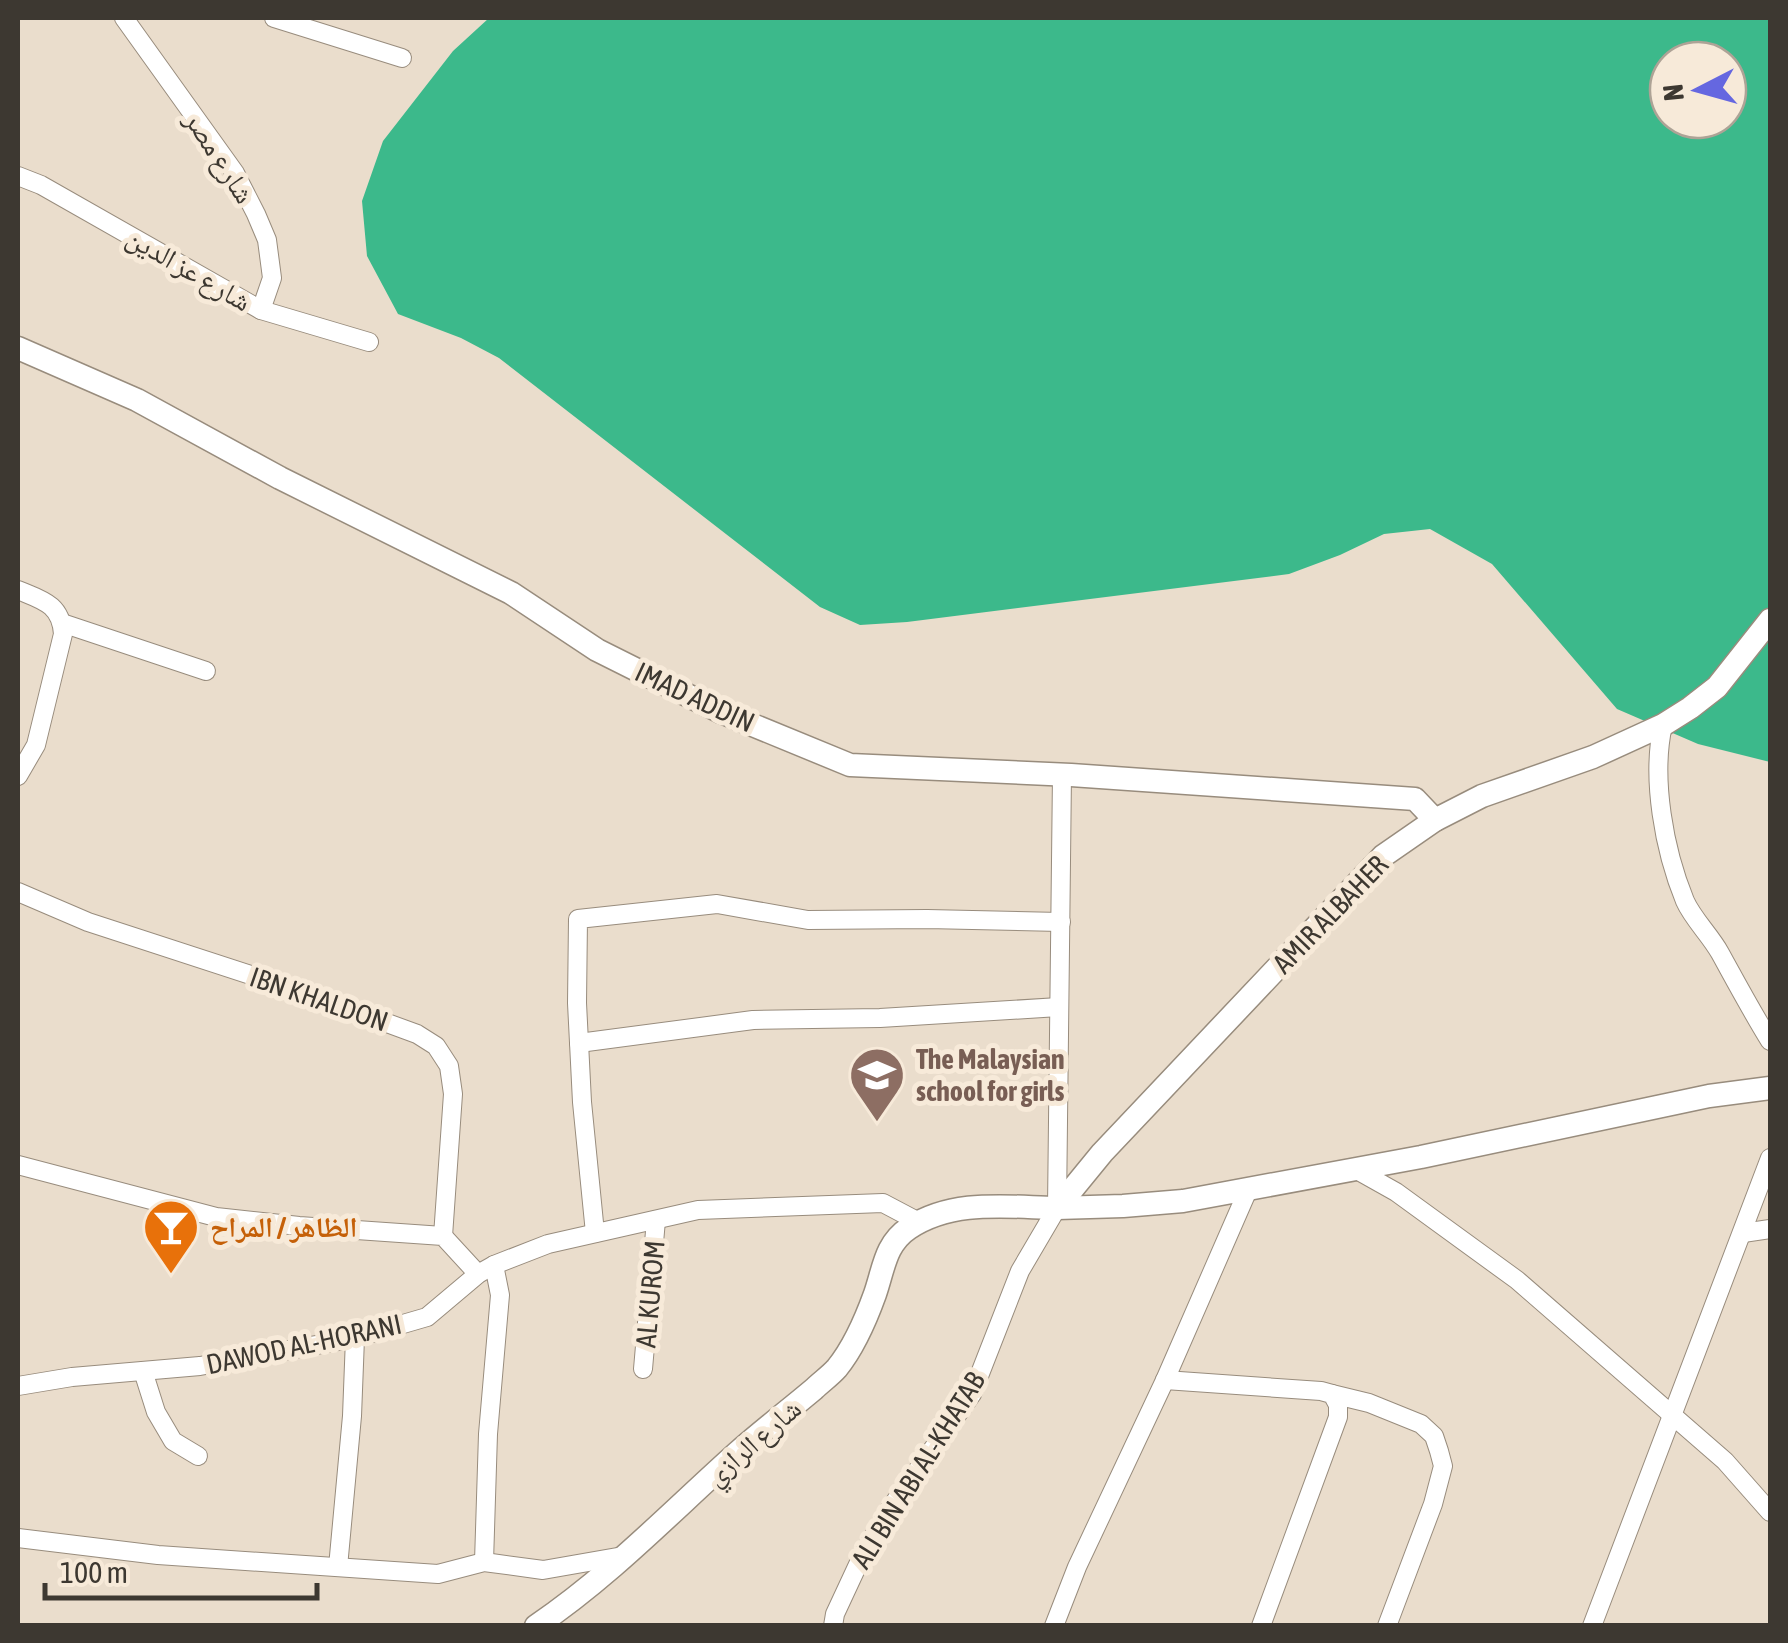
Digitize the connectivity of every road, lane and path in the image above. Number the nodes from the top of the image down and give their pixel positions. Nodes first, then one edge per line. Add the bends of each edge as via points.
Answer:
1 (124, 18) edge
2 (274, 18) edge
3 (402, 58) dead end
4 (18, 176) edge
5 (261, 310) junction
6 (368, 342) dead end
7 (18, 348) edge
8 (18, 590) edge
9 (1770, 620) edge
10 (62, 622) junction
11 (206, 671) dead end
12 (1663, 724) junction
13 (1062, 774) junction
14 (18, 776) edge
15 (1435, 820) junction
16 (18, 892) edge
17 (1062, 922) junction
18 (1059, 1007) junction
19 (1770, 1041) edge
20 (579, 1043) junction
21 (1770, 1088) edge
22 (1770, 1158) edge
23 (18, 1164) edge
24 (1354, 1169) junction
25 (1248, 1190) junction
26 (1057, 1208) junction
27 (656, 1220) junction
28 (919, 1222) junction
29 (1770, 1229) edge
30 (1743, 1232) junction
31 (595, 1233) junction
32 (443, 1236) junction
33 (486, 1270) junction
34 (356, 1338) junction
35 (643, 1368) dead end
36 (143, 1371) junction
37 (1165, 1380) junction
38 (18, 1386) edge
39 (1332, 1394) junction
40 (1670, 1416) junction
41 (198, 1456) dead end
42 (1770, 1512) edge
43 (18, 1538) edge
44 (624, 1556) junction
45 (484, 1562) junction
46 (338, 1567) junction
47 (536, 1626) edge
48 (833, 1626) edge
49 (1054, 1626) edge
50 (1260, 1626) edge
51 (1388, 1626) edge
52 (1592, 1626) edge

1 - 5 street, شارع مصر via 235,173 256,214 272,278
2 - 3 street
4 - 5 street, شارع عز الدين
5 - 6 street, شارع عز الدين
7 - 13 street, IMAD ADDIN via 137,400 511,593 597,650 850,766
8 - 10 street via 48,604
9 - 12 street, AMIR ALBAHER via 1716,687
10 - 11 street
10 - 14 street via 36,746
12 - 15 street, AMIR ALBAHER
12 - 19 street via 1659,788 1686,903
13 - 15 street, IMAD ADDIN via 1414,798
13 - 17 street
15 - 26 street, AMIR ALBAHER via 1382,856
16 - 32 street, IBN KHALDON via 436,1046 449,1066 453,1094
17 - 18 street
17 - 20 street via 808,920 717,904 578,919
18 - 20 street via 752,1020
18 - 26 street
20 - 31 street
21 - 24 street
22 - 30 street
23 - 32 street via 216,1217
24 - 25 street
24 - 40 street via 1516,1280
25 - 26 street
25 - 37 street
26 - 28 street via 969,1207
26 - 48 street, ALI BIN ABI AL-KHATAB via 1020,1271 972,1394 862,1556
27 - 28 street, DAWOD AL-HORANI via 698,1210 881,1203
27 - 31 street, DAWOD AL-HORANI
27 - 35 street, AL KUROM
28 - 44 street, شارع الرازي via 890,1246 862,1324 836,1369
29 - 30 street
30 - 40 street
31 - 33 street, DAWOD AL-HORANI
32 - 33 street
33 - 34 street, DAWOD AL-HORANI via 427,1317
33 - 45 street via 500,1296
34 - 36 street, DAWOD AL-HORANI
34 - 46 street
36 - 38 street, DAWOD AL-HORANI
36 - 41 street via 173,1442
37 - 39 street
37 - 49 street
39 - 50 street via 1338,1417
39 - 51 street via 1422,1424 1439,1451 1434,1504
40 - 42 street via 1725,1461
40 - 52 street
43 - 46 street
44 - 45 street via 543,1570
44 - 47 street, شارع الرازي
45 - 46 street via 438,1574

